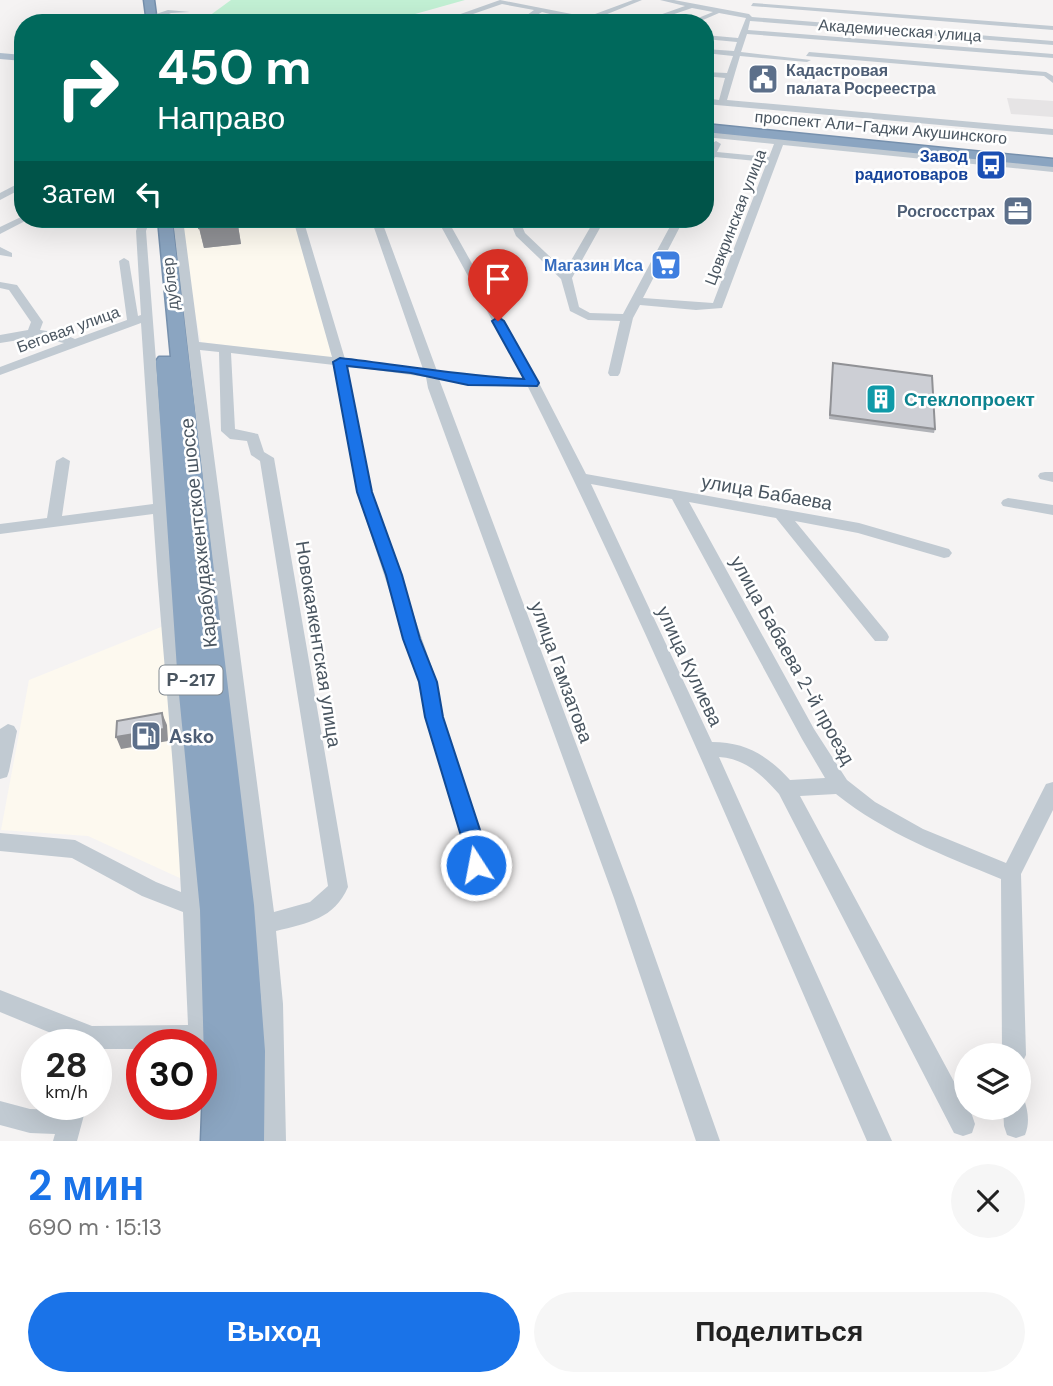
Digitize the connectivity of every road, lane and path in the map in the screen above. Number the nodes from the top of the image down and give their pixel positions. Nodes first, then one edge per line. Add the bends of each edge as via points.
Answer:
1 (542, 0) edge
2 (639, 0) edge
3 (663, 0) edge
4 (711, 0) edge
5 (788, 0) edge
6 (505, 1) edge
7 (754, 3) edge
8 (527, 6) junction
9 (690, 7) junction
10 (908, 9) dead end
11 (540, 10) junction
12 (186, 12) dead end
13 (721, 12) junction
14 (162, 14) edge
15 (468, 14) edge
16 (534, 14) edge
17 (561, 14) edge
18 (601, 14) edge
19 (668, 14) edge
20 (714, 14) edge
21 (749, 18) junction
22 (1053, 28) edge
23 (743, 36) junction
24 (714, 37) edge
25 (1053, 43) edge
26 (714, 52) edge
27 (737, 54) junction
28 (1053, 56) edge
29 (714, 75) edge
30 (729, 76) junction
31 (1053, 81) edge
32 (714, 102) edge
33 (722, 102) junction
34 (714, 129) edge
35 (714, 129) edge
36 (714, 129) edge
37 (1053, 132) edge
38 (780, 141) junction
39 (805, 141) junction
40 (889, 149) junction
41 (1053, 155) edge
42 (714, 160) edge
43 (774, 160) junction
44 (1053, 163) edge
45 (1053, 169) edge
46 (146, 228) edge
47 (146, 228) edge
48 (166, 228) edge
49 (179, 228) edge
50 (301, 228) edge
51 (379, 228) edge
52 (447, 228) edge
53 (518, 228) edge
54 (595, 228) edge
55 (674, 228) edge
56 (124, 261) dead end
57 (566, 278) junction
58 (0, 285) edge
59 (636, 300) junction
60 (627, 318) junction
61 (141, 320) junction
62 (33, 334) junction
63 (0, 339) edge
64 (74, 344) junction
65 (192, 345) junction
66 (225, 348) junction
67 (340, 362) junction
68 (0, 371) edge
69 (614, 373) dead end
70 (432, 374) junction
71 (533, 383) junction
72 (63, 461) dead end
73 (580, 478) junction
74 (678, 496) junction
75 (1008, 503) dead end
76 (162, 508) junction
77 (1053, 510) edge
78 (782, 515) junction
79 (54, 521) junction
80 (0, 529) edge
81 (944, 553) dead end
82 (881, 637) dead end
83 (8, 731) dead end
84 (706, 750) junction
85 (0, 771) edge
86 (840, 786) junction
87 (786, 788) junction
88 (1053, 790) edge
89 (0, 842) edge
90 (1011, 874) junction
91 (458, 880) dead end
92 (192, 905) junction
93 (265, 923) junction
94 (0, 1001) edge
95 (64, 1029) edge
96 (200, 1029) edge
97 (1014, 1043) edge
98 (0, 1113) edge
99 (217, 1114) edge
100 (70, 1123) edge
101 (963, 1124) dead end
102 (229, 1134) edge
103 (275, 1141) edge
104 (708, 1141) edge
105 (880, 1141) edge

1 - 8 street
2 - 18 street
3 - 9 street
4 - 9 street
5 - 10 street
6 - 8 street
6 - 15 street
7 - 21 street
7 - 22 street
8 - 11 street
9 - 13 street
9 - 19 street
11 - 16 street
11 - 17 street
12 - 14 street
13 - 20 street
13 - 21 street
21 - 23 street
21 - 25 street
23 - 24 street, Академическая улица
23 - 27 street
23 - 28 street, Академическая улица
26 - 27 street
27 - 30 street
27 - 31 street via 1046,74
29 - 30 street
30 - 33 street
32 - 33 street
33 - 37 street
34 - 39 highway, проспект Али-Гаджи Акушинского
35 - 38 street
36 - 41 highway, проспект Али-Гаджи Акушинского
38 - 39 street
38 - 43 street, Цовкринская улица
39 - 40 highway, проспект Али-Гаджи Акушинского
40 - 44 highway, проспект Али-Гаджи Акушинского
40 - 45 street
42 - 43 street
43 - 59 street, Цовкринская улица via 718,306
46 - 61 street
47 - 102 highway, Карабудахкентское шоссе / Р-217 via 215,910
48 - 102 highway, Карабудахкентское шоссе via 244,971 248,1051
49 - 65 street, дублер
50 - 67 street
51 - 70 street, улица Гамзатова
52 - 71 street, улица Кулиева
53 - 57 street
54 - 57 street
55 - 59 street
56 - 61 street
57 - 60 street via 574,309 589,316
58 - 62 street via 13,287 37,322
59 - 60 street
60 - 69 street
61 - 64 street, Беговая улица
61 - 76 street
62 - 63 street
62 - 64 street via 53,334
64 - 68 street, Беговая улица
65 - 66 street
65 - 93 street, дублер
66 - 67 street
66 - 93 street, Новокаякентская улица via 228,430 235,436 253,437 258,455 267,458 338,887 334,899 322,908
67 - 70 street
67 - 91 street via 364,492 428,682 434,717 471,836 476,865
70 - 71 street via 468,381
70 - 104 street, улица Гамзатова
71 - 73 street, улица Кулиева
72 - 79 street
73 - 74 street, улица Бабаева
73 - 84 street, улица Кулиева
74 - 78 street, улица Бабаева
74 - 86 street, улица Бабаева 2-й проезд
75 - 77 street
76 - 79 street
76 - 92 street via 170,647 186,777
78 - 81 street, улица Бабаева via 859,528
78 - 82 street
79 - 80 street
83 - 85 street
84 - 87 street via 748,753
84 - 105 street, улица Кулиева
86 - 87 street
86 - 90 street, улица Бабаева 2-й проезд via 867,808 916,835
87 - 101 street
88 - 90 street
89 - 92 street via 75,849 149,889
90 - 97 street
92 - 96 street
93 - 103 street, дублер
94 - 95 street
98 - 100 street via 30,1121
99 - 102 street

